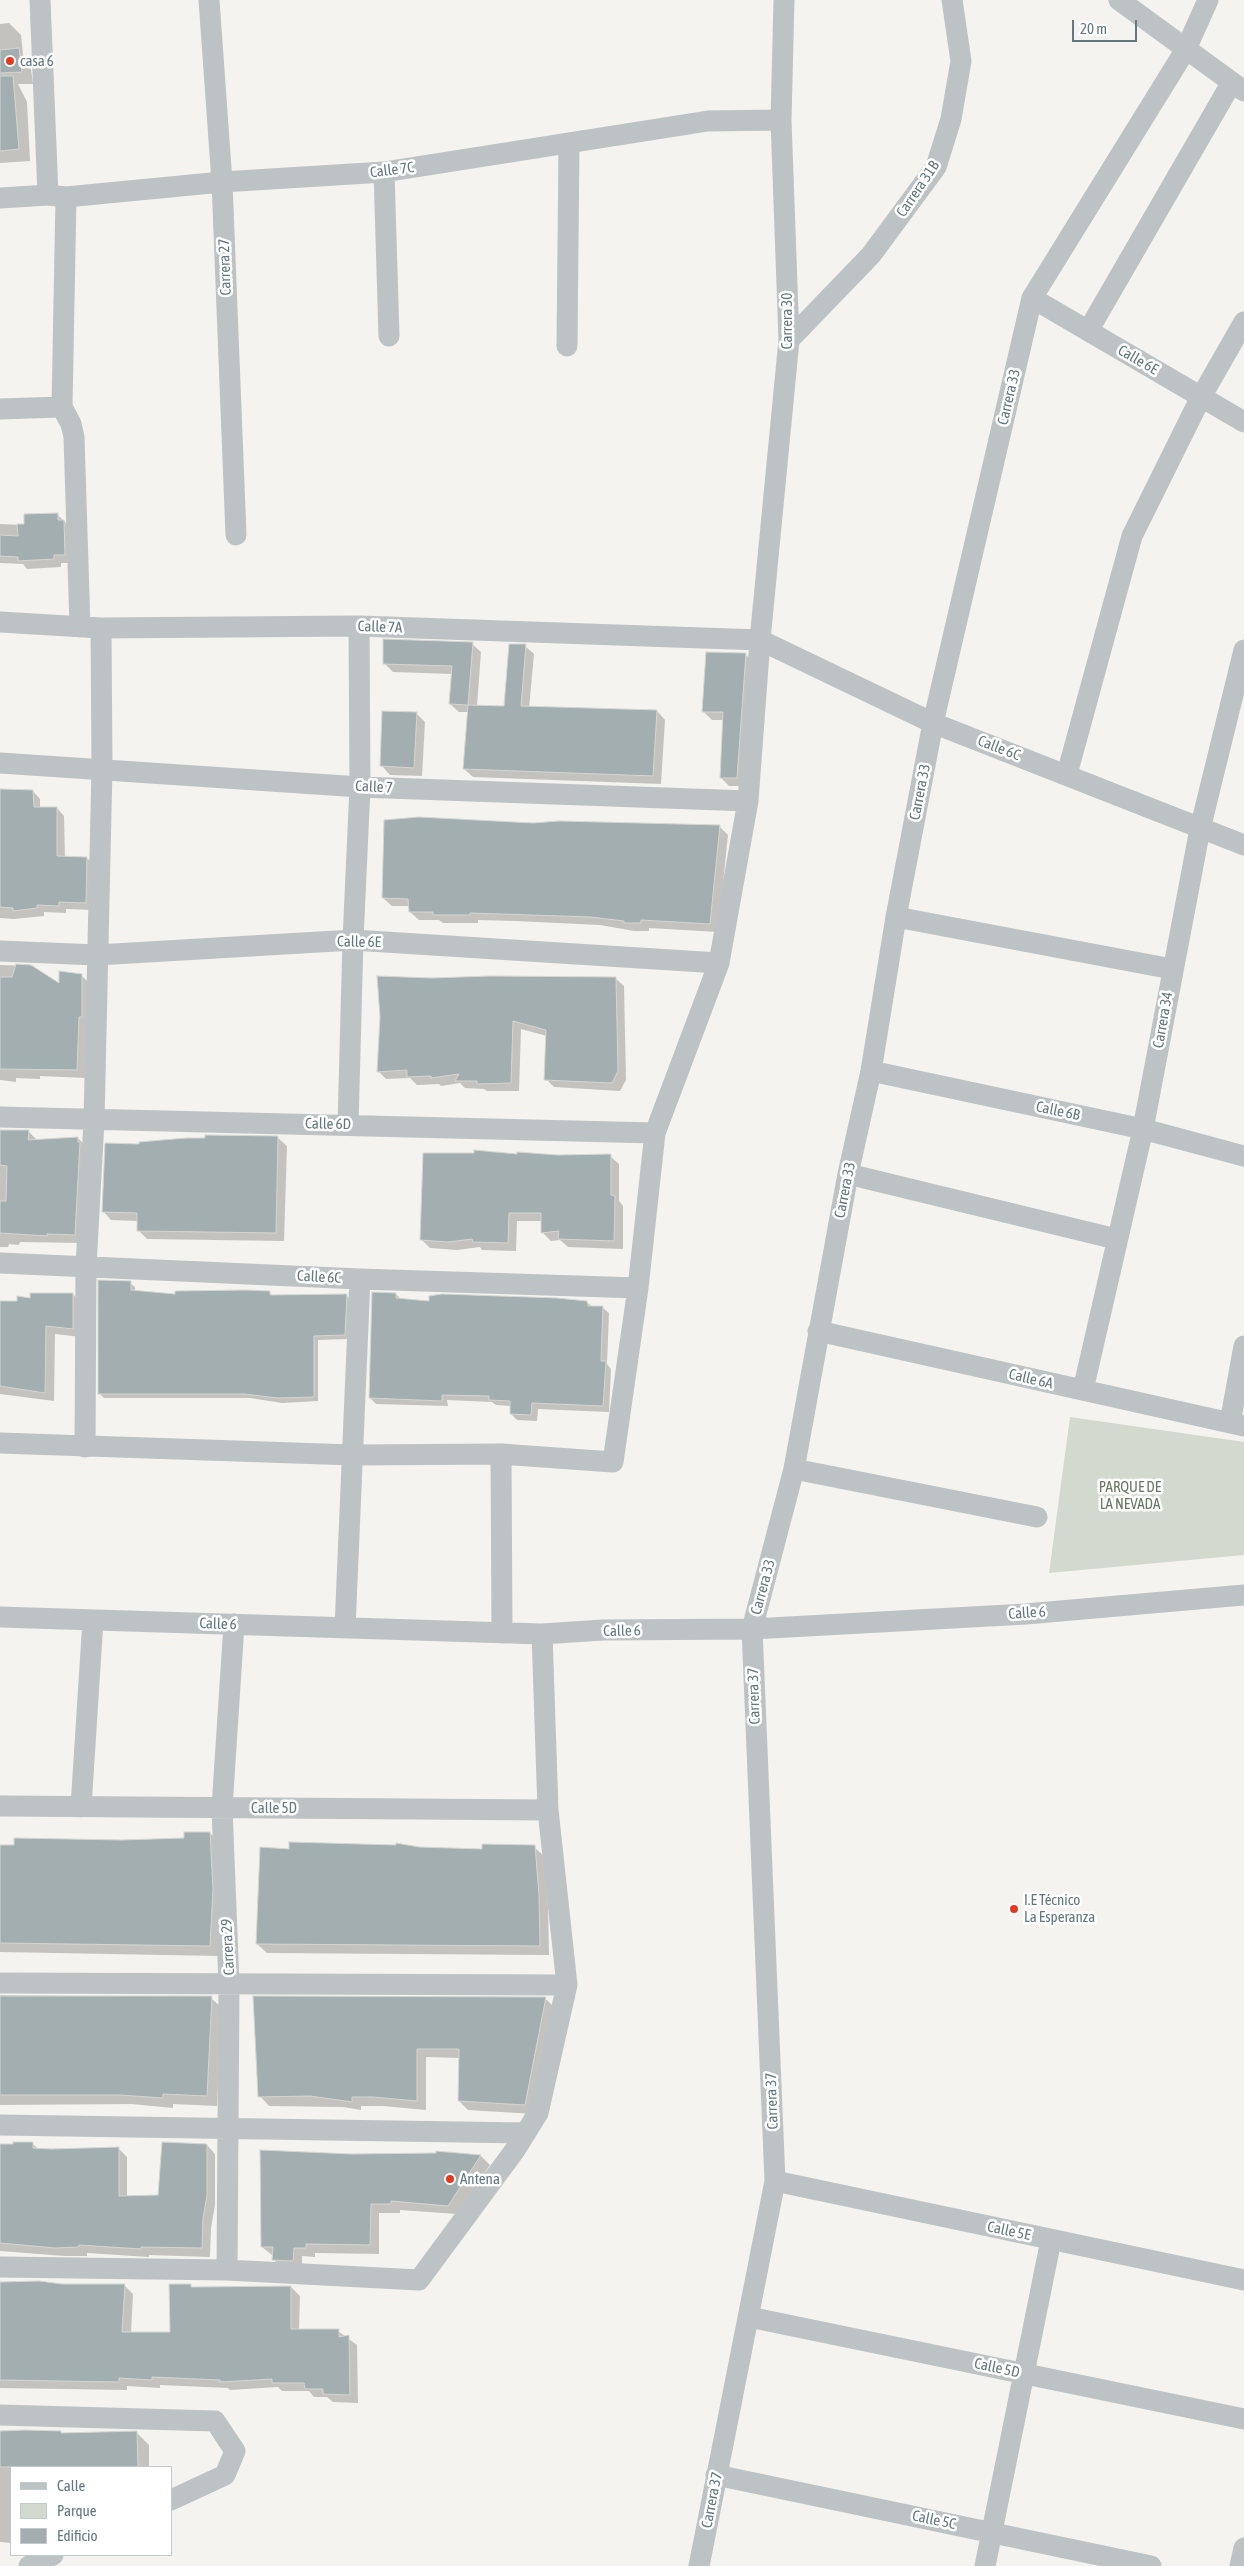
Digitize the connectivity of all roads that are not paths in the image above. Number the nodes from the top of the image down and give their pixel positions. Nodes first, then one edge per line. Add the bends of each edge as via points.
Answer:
1 (40, 0) edge
2 (209, 0) edge
3 (784, 0) edge
4 (952, 0) edge
5 (1118, 0) edge
6 (1208, 0) edge
7 (1186, 49) junction
8 (1238, 87) edge
9 (780, 120) junction
10 (569, 144) junction
11 (384, 172) junction
12 (222, 182) junction
13 (57, 196) junction
14 (0, 198) edge
15 (1032, 298) junction
16 (1244, 322) edge
17 (1088, 331) junction
18 (389, 336) dead end
19 (789, 340) junction
20 (567, 346) dead end
21 (1201, 397) junction
22 (62, 407) junction
23 (0, 408) edge
24 (1244, 422) edge
25 (236, 535) dead end
26 (0, 622) edge
27 (359, 626) junction
28 (80, 627) junction
29 (102, 628) junction
30 (760, 640) junction
31 (1244, 650) edge
32 (933, 723) junction
33 (0, 763) edge
34 (102, 768) junction
35 (1067, 774) junction
36 (360, 787) junction
37 (748, 801) junction
38 (1200, 829) junction
39 (1244, 844) edge
40 (896, 917) junction
41 (353, 940) junction
42 (0, 951) edge
43 (97, 955) junction
44 (719, 963) junction
45 (1172, 969) junction
46 (871, 1071) junction
47 (0, 1117) edge
48 (94, 1121) junction
49 (348, 1125) junction
50 (1143, 1129) junction
51 (656, 1133) junction
52 (1244, 1156) edge
53 (848, 1174) junction
54 (1116, 1238) junction
55 (0, 1263) edge
56 (86, 1266) junction
57 (360, 1279) junction
58 (638, 1288) junction
59 (818, 1331) junction
60 (1244, 1346) edge
61 (1084, 1390) junction
62 (1237, 1424) edge
63 (0, 1444) edge
64 (85, 1447) junction
65 (501, 1454) junction
66 (353, 1455) junction
67 (794, 1469) junction
68 (1037, 1517) dead end
69 (1244, 1594) edge
70 (0, 1617) edge
71 (93, 1620) junction
72 (234, 1624) junction
73 (345, 1628) junction
74 (752, 1629) junction
75 (502, 1632) junction
76 (542, 1634) junction
77 (0, 1806) edge
78 (81, 1806) junction
79 (222, 1808) junction
80 (548, 1810) junction
81 (0, 1982) edge
82 (229, 1984) junction
83 (567, 1985) junction
84 (0, 2125) edge
85 (228, 2129) junction
86 (526, 2133) junction
87 (775, 2181) junction
88 (1051, 2240) junction
89 (0, 2267) edge
90 (227, 2270) junction
91 (1244, 2280) edge
92 (749, 2317) junction
93 (1024, 2374) junction
94 (0, 2415) edge
95 (1244, 2419) edge
96 (716, 2475) junction
97 (172, 2500) edge
98 (992, 2532) junction
99 (1244, 2548) edge
100 (51, 2556) edge
101 (29, 2566) edge
102 (699, 2566) edge
103 (985, 2566) edge
104 (1151, 2566) edge
105 (1240, 2566) edge

1 - 13 street
2 - 12 street, Carrera 27
3 - 9 street, Carrera 30
4 - 19 street, Carrera 31B via 961,61 951,119 936,167 872,255
5 - 7 street
6 - 7 street, Carrera 33
7 - 8 street
7 - 15 street, Carrera 33
8 - 17 street
9 - 10 street, Calle 7C via 708,121
9 - 19 street, Carrera 30
10 - 11 street, Calle 7C
10 - 20 street
11 - 12 street, Calle 7C
11 - 18 street
12 - 13 street, Calle 7C
12 - 25 street, Carrera 27
13 - 14 street, Calle 7C
13 - 22 street
15 - 17 street, Calle 6E
15 - 32 street, Carrera 33
16 - 21 street
17 - 21 street, Calle 6E
19 - 30 street, Carrera 30
21 - 24 street, Calle 6E
21 - 35 street via 1132,536
22 - 23 street
22 - 28 street via 74,437
26 - 28 street, Calle 7A
27 - 29 street, Calle 7A
27 - 30 street, Calle 7A
27 - 36 street
28 - 29 street, Calle 7A
29 - 34 street
30 - 32 street, Calle 6C
30 - 37 street, Carrera 30
31 - 38 street, Carrera 34
32 - 35 street, Calle 6C
32 - 40 street, Carrera 33
33 - 34 street, Calle 7
34 - 36 street, Calle 7
34 - 43 street
35 - 38 street, Calle 6C
36 - 37 street, Calle 7
36 - 41 street
37 - 44 street, Carrera 30
38 - 39 street, Calle 6C
38 - 45 street, Carrera 34
40 - 45 street
40 - 46 street, Carrera 33
41 - 43 street, Calle 6E
41 - 44 street, Calle 6E
41 - 49 street
42 - 43 street, Calle 6E
43 - 48 street
44 - 51 street, Carrera 30
45 - 50 street, Carrera 34
46 - 50 street, Calle 6B
46 - 53 street, Carrera 33
47 - 48 street, Calle 6D
48 - 49 street, Calle 6D
48 - 56 street
49 - 51 street, Calle 6D
50 - 52 street, Calle 6B
50 - 54 street, Carrera 34
51 - 58 street, Carrera 30
53 - 54 street
53 - 59 street, Carrera 33
54 - 61 street, Carrera 34
55 - 56 street, Calle 6C
56 - 57 street, Calle 6C
56 - 64 street
57 - 58 street, Calle 6C
57 - 66 street
58 - 65 street, Carrera 30 via 613,1462
59 - 61 street, Calle 6A
59 - 67 street, Carrera 33
60 - 62 street
61 - 62 street, Calle 6A
63 - 64 street
64 - 66 street
65 - 66 street
65 - 75 street
66 - 73 street
67 - 68 street
67 - 74 street, Carrera 33
69 - 74 street, Calle 6 via 1026,1614
70 - 71 street, Calle 6
71 - 72 street, Calle 6
71 - 78 street
72 - 73 street, Calle 6
72 - 79 street, Carrera 29
73 - 75 street, Calle 6
74 - 76 street, Calle 6 via 603,1630
74 - 87 street, Carrera 37
75 - 76 street, Calle 6
76 - 80 street
77 - 78 street, Calle 5D
78 - 79 street, Calle 5D
79 - 80 street, Calle 5D
79 - 82 street, Carrera 29
80 - 83 street
81 - 82 street
82 - 83 street
82 - 85 street, Carrera 29
83 - 86 street via 538,2113
84 - 85 street
85 - 86 street
85 - 90 street, Carrera 29
86 - 90 street via 419,2280
87 - 88 street, Calle 5E
87 - 92 street, Carrera 37
88 - 91 street, Calle 5E
88 - 93 street
89 - 90 street
92 - 93 street, Calle 5D
92 - 96 street, Carrera 37
93 - 95 street, Calle 5D
93 - 98 street
94 - 97 street via 215,2421 235,2451 225,2475
96 - 98 street, Calle 5C
96 - 102 street, Carrera 37
98 - 103 street
98 - 104 street, Calle 5C
99 - 105 street
100 - 101 street

